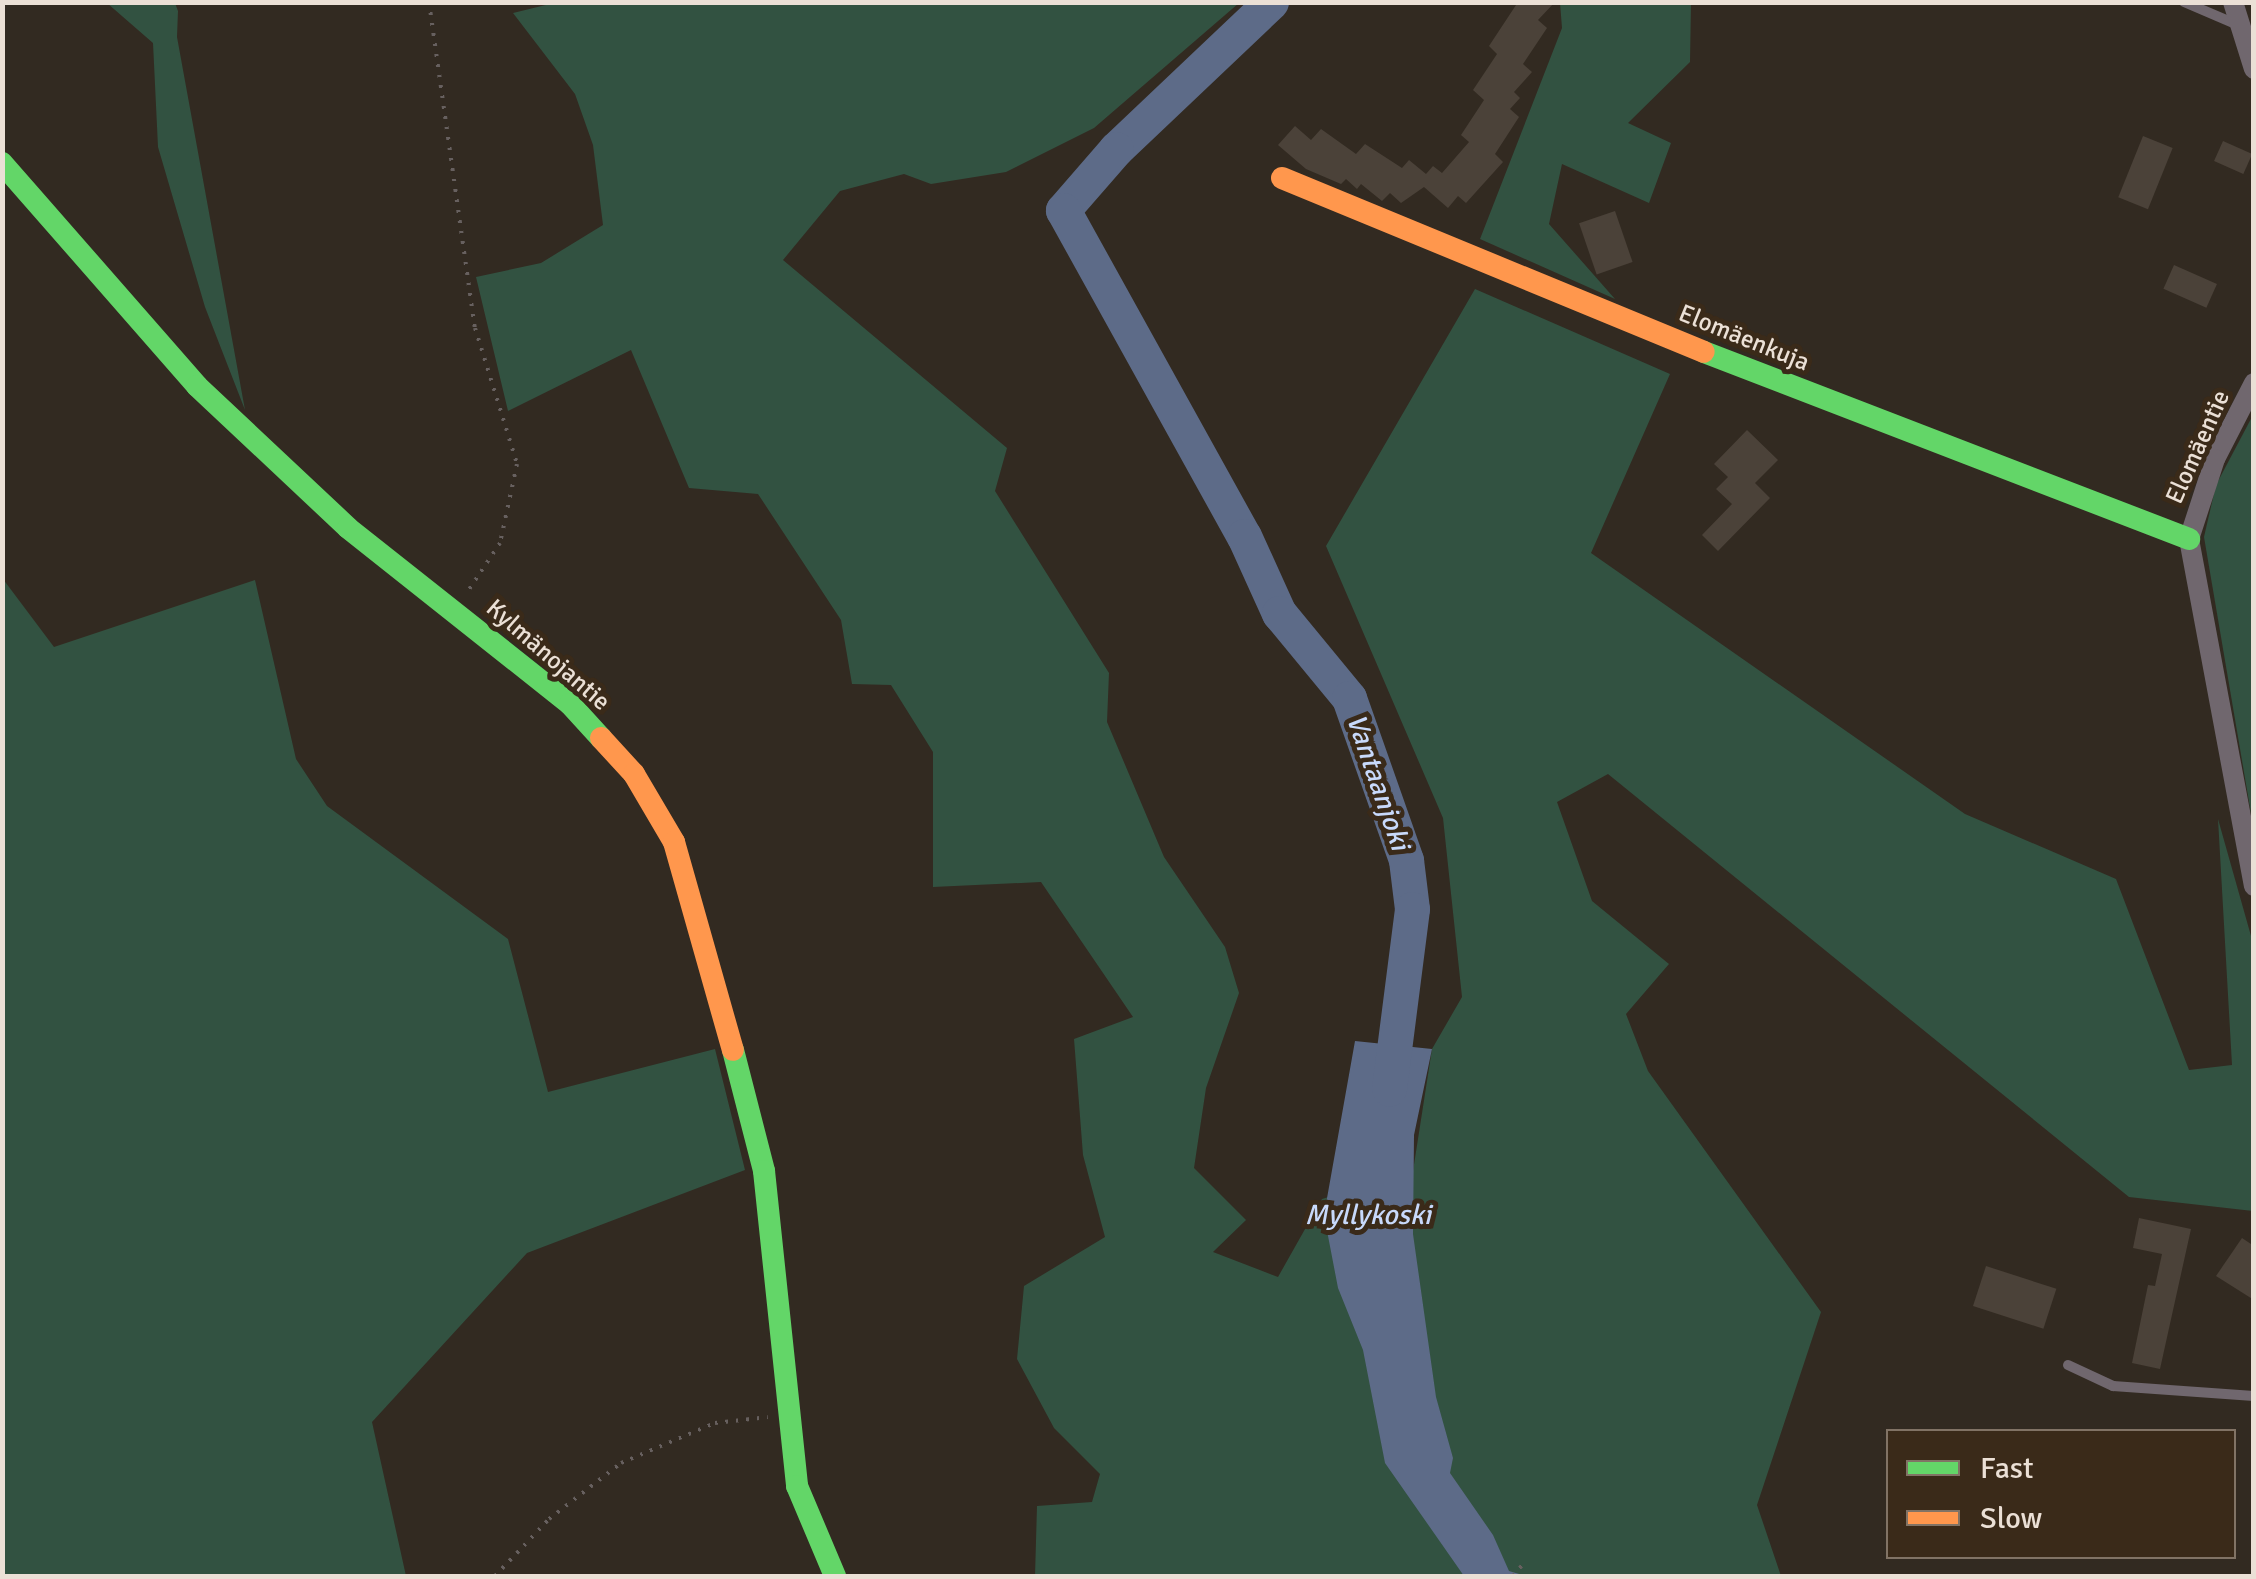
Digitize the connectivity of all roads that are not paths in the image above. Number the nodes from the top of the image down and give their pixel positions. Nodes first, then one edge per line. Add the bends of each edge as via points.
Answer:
1 (2184, 2) edge
2 (2233, 2) edge
3 (2242, 26) junction
4 (2254, 69) edge
5 (2, 163) edge
6 (1282, 178) dead end
7 (2254, 383) edge
8 (2189, 539) junction
9 (2254, 886) edge
10 (2068, 1365) dead end
11 (2254, 1396) edge
12 (835, 1576) edge

1 - 3 lane
2 - 3 street
3 - 4 street
5 - 12 street, Kylmänojantie via 198,386 348,528 570,704 634,774 674,842 698,912 764,1171 797,1486
6 - 8 street, Elomäenkuja via 1655,333
7 - 8 street, Elomäentie via 2215,459
8 - 9 street, Elomäentie
10 - 11 lane via 2114,1386

